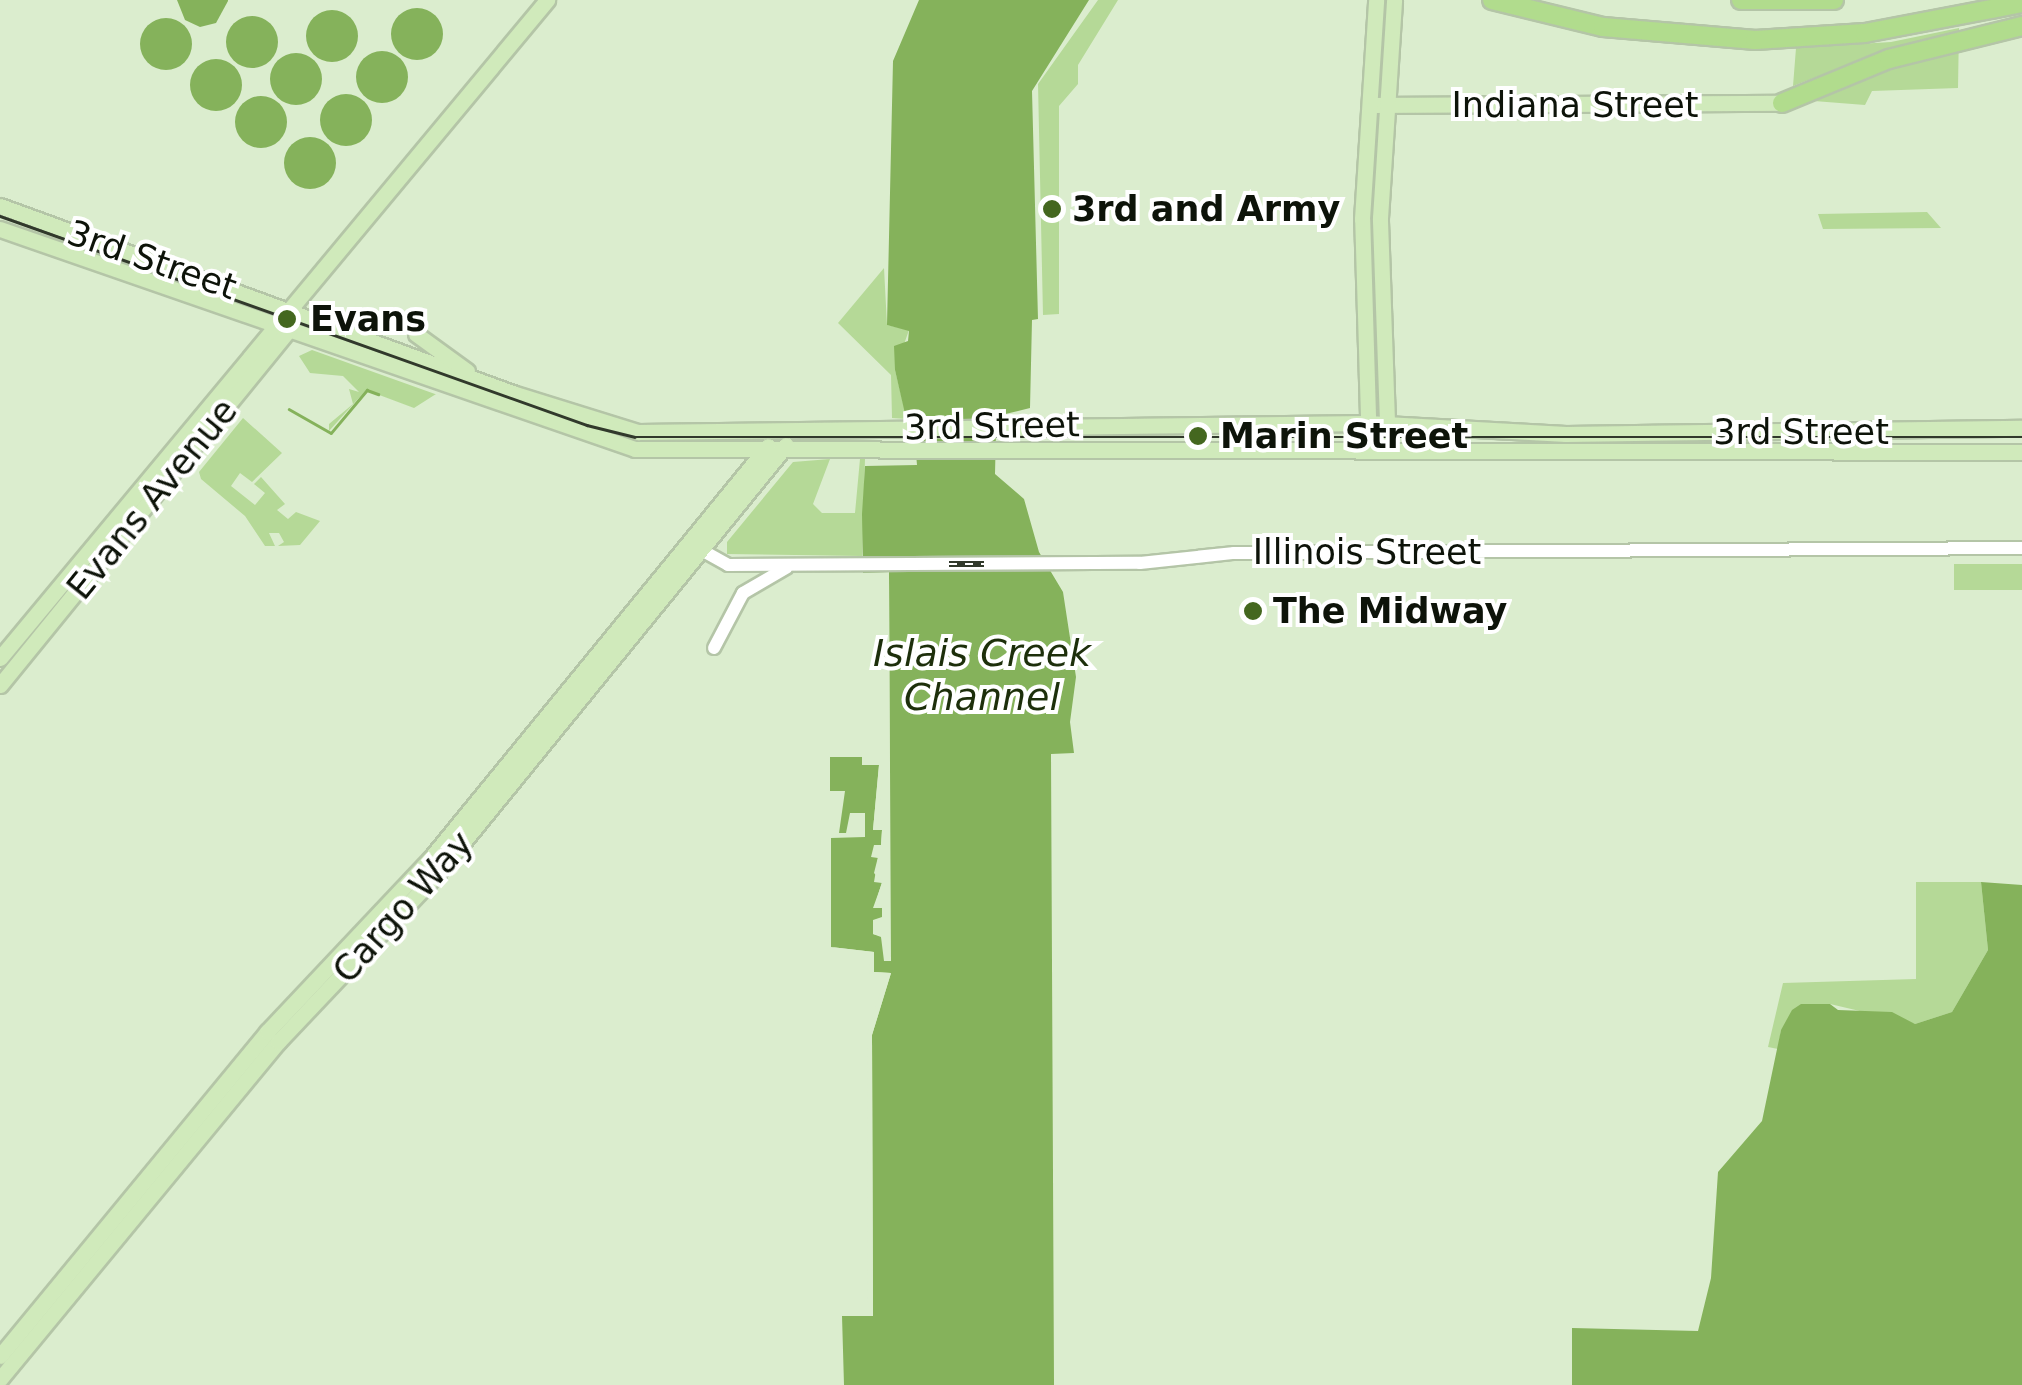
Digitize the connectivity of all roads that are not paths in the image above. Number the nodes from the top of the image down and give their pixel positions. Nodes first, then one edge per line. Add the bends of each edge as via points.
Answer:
1 (548, 0) edge
2 (1376, 0) edge
3 (1492, 0) edge
4 (1742, 0) edge
5 (1834, 0) edge
6 (2022, 3) edge
7 (1394, 4) edge
8 (2022, 26) edge
9 (1782, 103) joint
10 (1376, 106) junction
11 (0, 206) edge
12 (0, 228) edge
13 (292, 309) junction
14 (281, 331) junction
15 (416, 334) dead end
16 (478, 380) junction
17 (1366, 423) junction
18 (1385, 423) junction
19 (784, 428) junction
20 (2022, 428) edge
21 (1369, 450) junction
22 (1388, 450) junction
23 (766, 451) junction
24 (784, 451) junction
25 (2022, 452) edge
26 (2022, 548) edge
27 (702, 552) junction
28 (794, 564) junction
29 (714, 648) dead end
30 (0, 658) edge
31 (0, 685) edge
32 (0, 1356) edge
33 (0, 1378) edge

1 - 13 main road
2 - 10 main road
3 - 6 highway via 1603,27 1755,40 1865,33
4 - 5 highway
7 - 10 main road
8 - 9 highway via 1868,67
9 - 10 main road, Indiana Street
10 - 17 main road via 1360,314
10 - 18 main road
11 - 13 main road, 3rd Street
12 - 14 main road, 3rd Street
13 - 14 main road
13 - 16 main road, 3rd Street
14 - 23 main road, 3rd Street via 614,445
14 - 30 main road, Evans Avenue
14 - 31 main road, Evans Avenue
15 - 16 main road
16 - 19 main road, 3rd Street via 628,430
17 - 18 main road, 3rd Street
17 - 19 main road, 3rd Street
17 - 21 main road
18 - 20 main road, 3rd Street via 1566,434
18 - 22 main road
19 - 23 main road, Cargo Way
19 - 24 main road, Cargo Way
21 - 22 main road, 3rd Street
21 - 24 main road, 3rd Street
22 - 25 main road, 3rd Street
23 - 24 main road, 3rd Street
23 - 27 main road, Cargo Way
24 - 27 main road, Cargo Way
26 - 28 street, Illinois Street via 1248,553 1071,563
27 - 28 street, Illinois Street
27 - 32 main road, Cargo Way via 427,863 267,1032
27 - 33 main road, Cargo Way via 423,891 278,1042
28 - 29 street via 742,593

